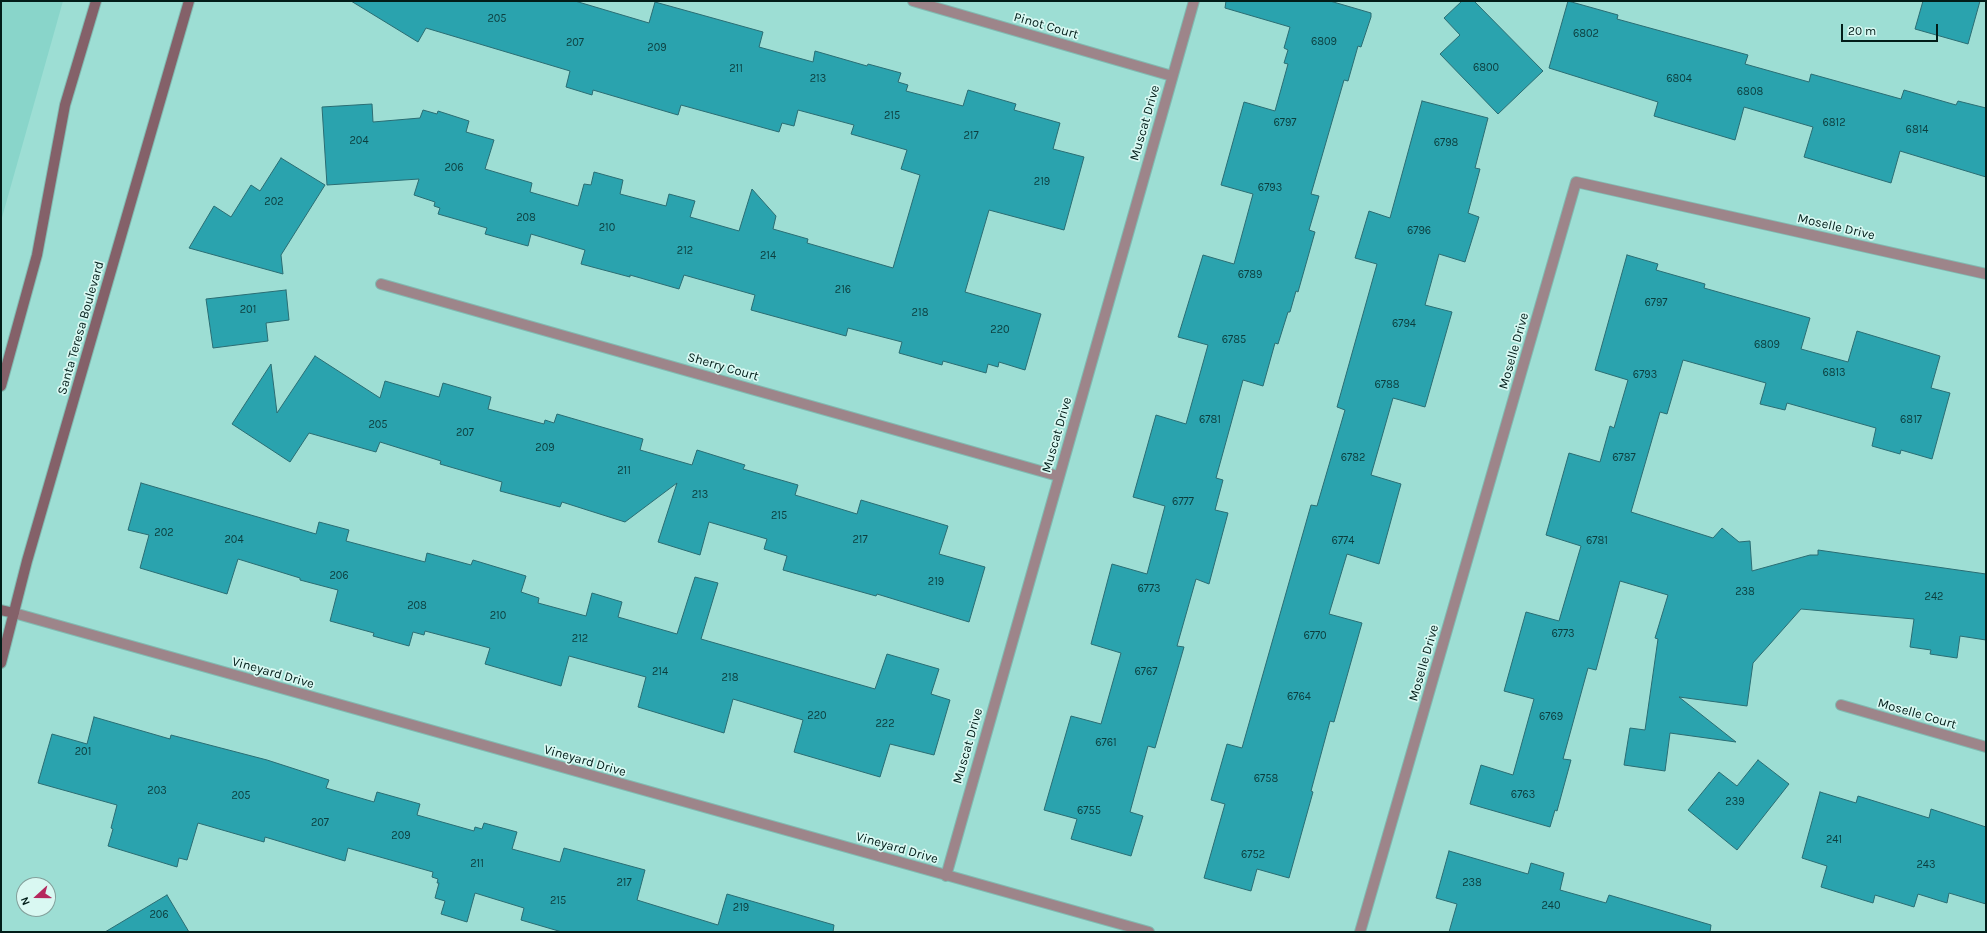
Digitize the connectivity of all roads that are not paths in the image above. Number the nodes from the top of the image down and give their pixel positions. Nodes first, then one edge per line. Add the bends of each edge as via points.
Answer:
1 (96, 1) edge
2 (189, 1) edge
3 (913, 1) edge
4 (1194, 1) edge
5 (1172, 76) junction
6 (1986, 274) edge
7 (381, 284) dead end
8 (1, 386) edge
9 (1058, 476) junction
10 (1, 610) edge
11 (14, 613) junction
12 (1, 663) edge
13 (1841, 705) dead end
14 (1986, 747) edge
15 (946, 876) junction
16 (1149, 932) edge
17 (1360, 932) edge

1 - 8 main road via 65,104 37,256
2 - 11 main road, Santa Teresa Boulevard
3 - 5 street, Pinot Court
4 - 5 street, Muscat Drive
5 - 9 street, Muscat Drive
6 - 17 street, Moselle Drive via 1576,182
7 - 9 street, Sherry Court
9 - 15 street, Muscat Drive
10 - 11 main road
11 - 12 main road, Santa Teresa Boulevard
11 - 15 street, Vineyard Drive
13 - 14 street, Moselle Court
15 - 16 street, Vineyard Drive

